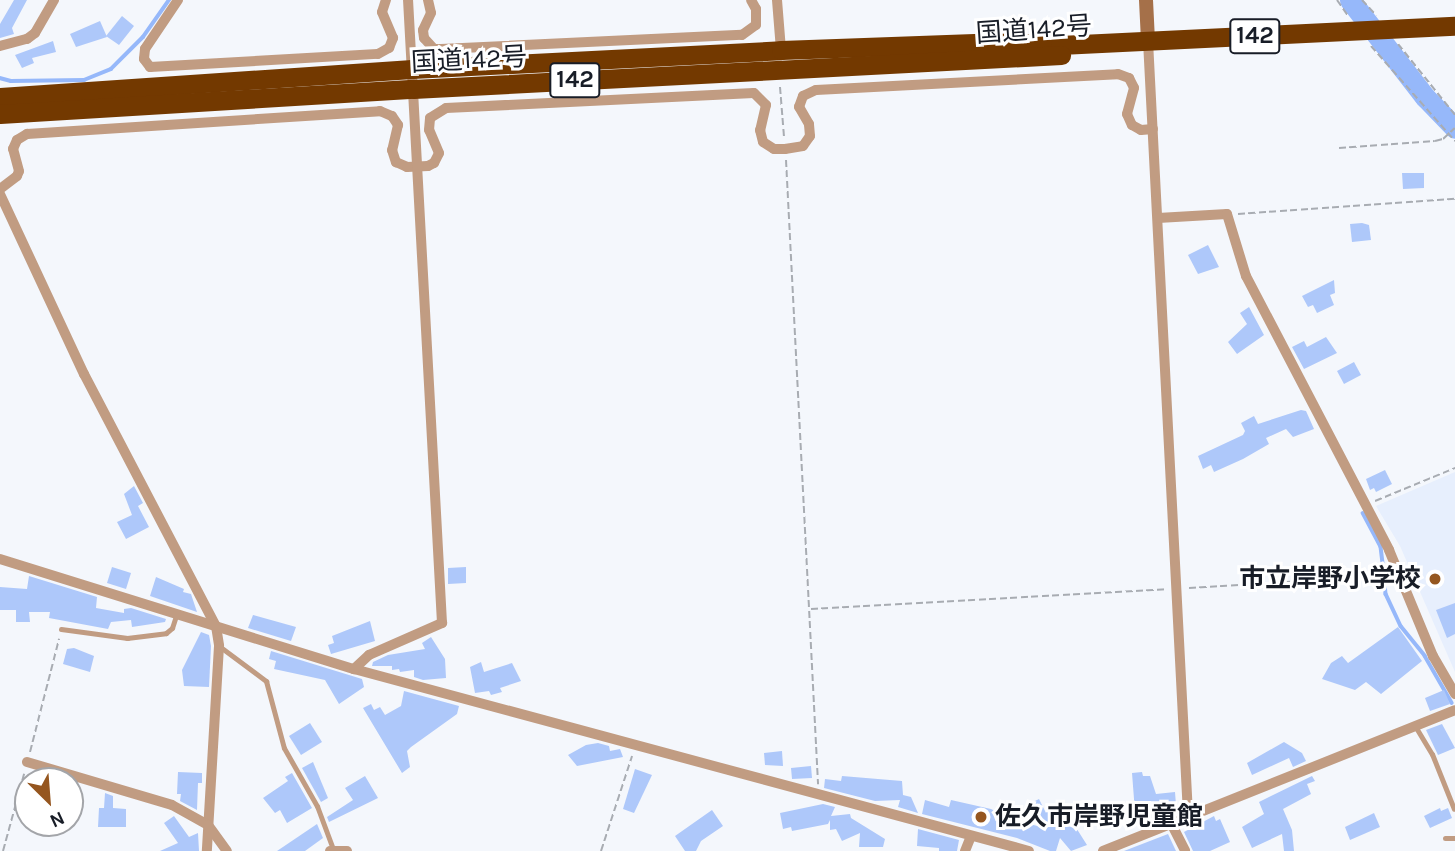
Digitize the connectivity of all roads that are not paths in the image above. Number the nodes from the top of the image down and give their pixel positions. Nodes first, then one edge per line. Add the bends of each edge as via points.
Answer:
1 (54, 0) edge
2 (178, 0) edge
3 (386, 0) edge
4 (408, 0) edge
5 (428, 0) edge
6 (751, 0) edge
7 (777, 0) edge
8 (1146, 0) edge
9 (1455, 26) edge
10 (1148, 41) junction
11 (0, 46) edge
12 (781, 50) junction
13 (412, 69) junction
14 (168, 77) junction
15 (412, 89) junction
16 (0, 97) edge
17 (0, 114) edge
18 (1153, 129) junction
19 (417, 167) junction
20 (0, 189) edge
21 (0, 194) edge
22 (1158, 218) junction
23 (0, 559) edge
24 (177, 613) junction
25 (216, 626) junction
26 (61, 629) road end
27 (219, 646) junction
28 (354, 669) junction
29 (1455, 694) edge
30 (1455, 710) edge
31 (1415, 726) junction
32 (27, 762) road end
33 (1454, 808) edge
34 (1188, 815) junction
35 (1171, 823) junction
36 (208, 825) junction
37 (971, 835) junction
38 (1445, 838) dead end
39 (1455, 838) edge
40 (332, 850) edge
41 (207, 851) edge
42 (227, 851) edge
43 (347, 851) edge
44 (965, 851) edge
45 (1029, 851) edge
46 (1103, 851) edge
47 (1185, 851) edge

1 - 11 street via 35,33
2 - 14 street via 144,54 150,67
3 - 14 street via 382,12 393,38 378,54
4 - 13 street
5 - 6 street via 431,13 424,38 441,49 742,34 756,25
7 - 12 street
8 - 10 street
9 - 10 highway, 国道142号 / 142
10 - 12 highway, 国道142号 / 142
10 - 15 highway, 国道142号 / 142 via 1121,50
10 - 18 street
12 - 13 highway, 国道142号 / 142
13 - 14 highway, 国道142号 / 142
13 - 15 street
14 - 16 highway, 国道142号 / 142
15 - 17 highway, 国道142号 / 142
15 - 19 street
18 - 19 street via 1132,125 1127,114 1134,88 1129,78 1118,74 816,90 803,96 799,107 810,136 803,146 785,149 763,142 760,131 766,105 754,93 473,106 432,114 428,125 439,153 435,163
18 - 22 street
19 - 20 street via 396,162 392,150 398,125 380,111 27,134 17,139 13,149 19,172
19 - 28 street via 442,624 369,655
21 - 25 street via 85,374
22 - 29 street via 1227,214 1246,276 1400,575 1433,656
22 - 34 street
23 - 24 street
24 - 25 street
24 - 26 lane via 166,632 127,638
25 - 27 street
25 - 28 street
27 - 36 street
27 - 40 lane via 266,681 284,748 317,806
28 - 37 street
30 - 31 street
31 - 33 lane
31 - 34 street
32 - 36 street via 172,805
34 - 35 street
35 - 46 street
35 - 47 street
36 - 41 street
36 - 42 street
37 - 44 street
37 - 45 street
38 - 39 lane
40 - 43 street

